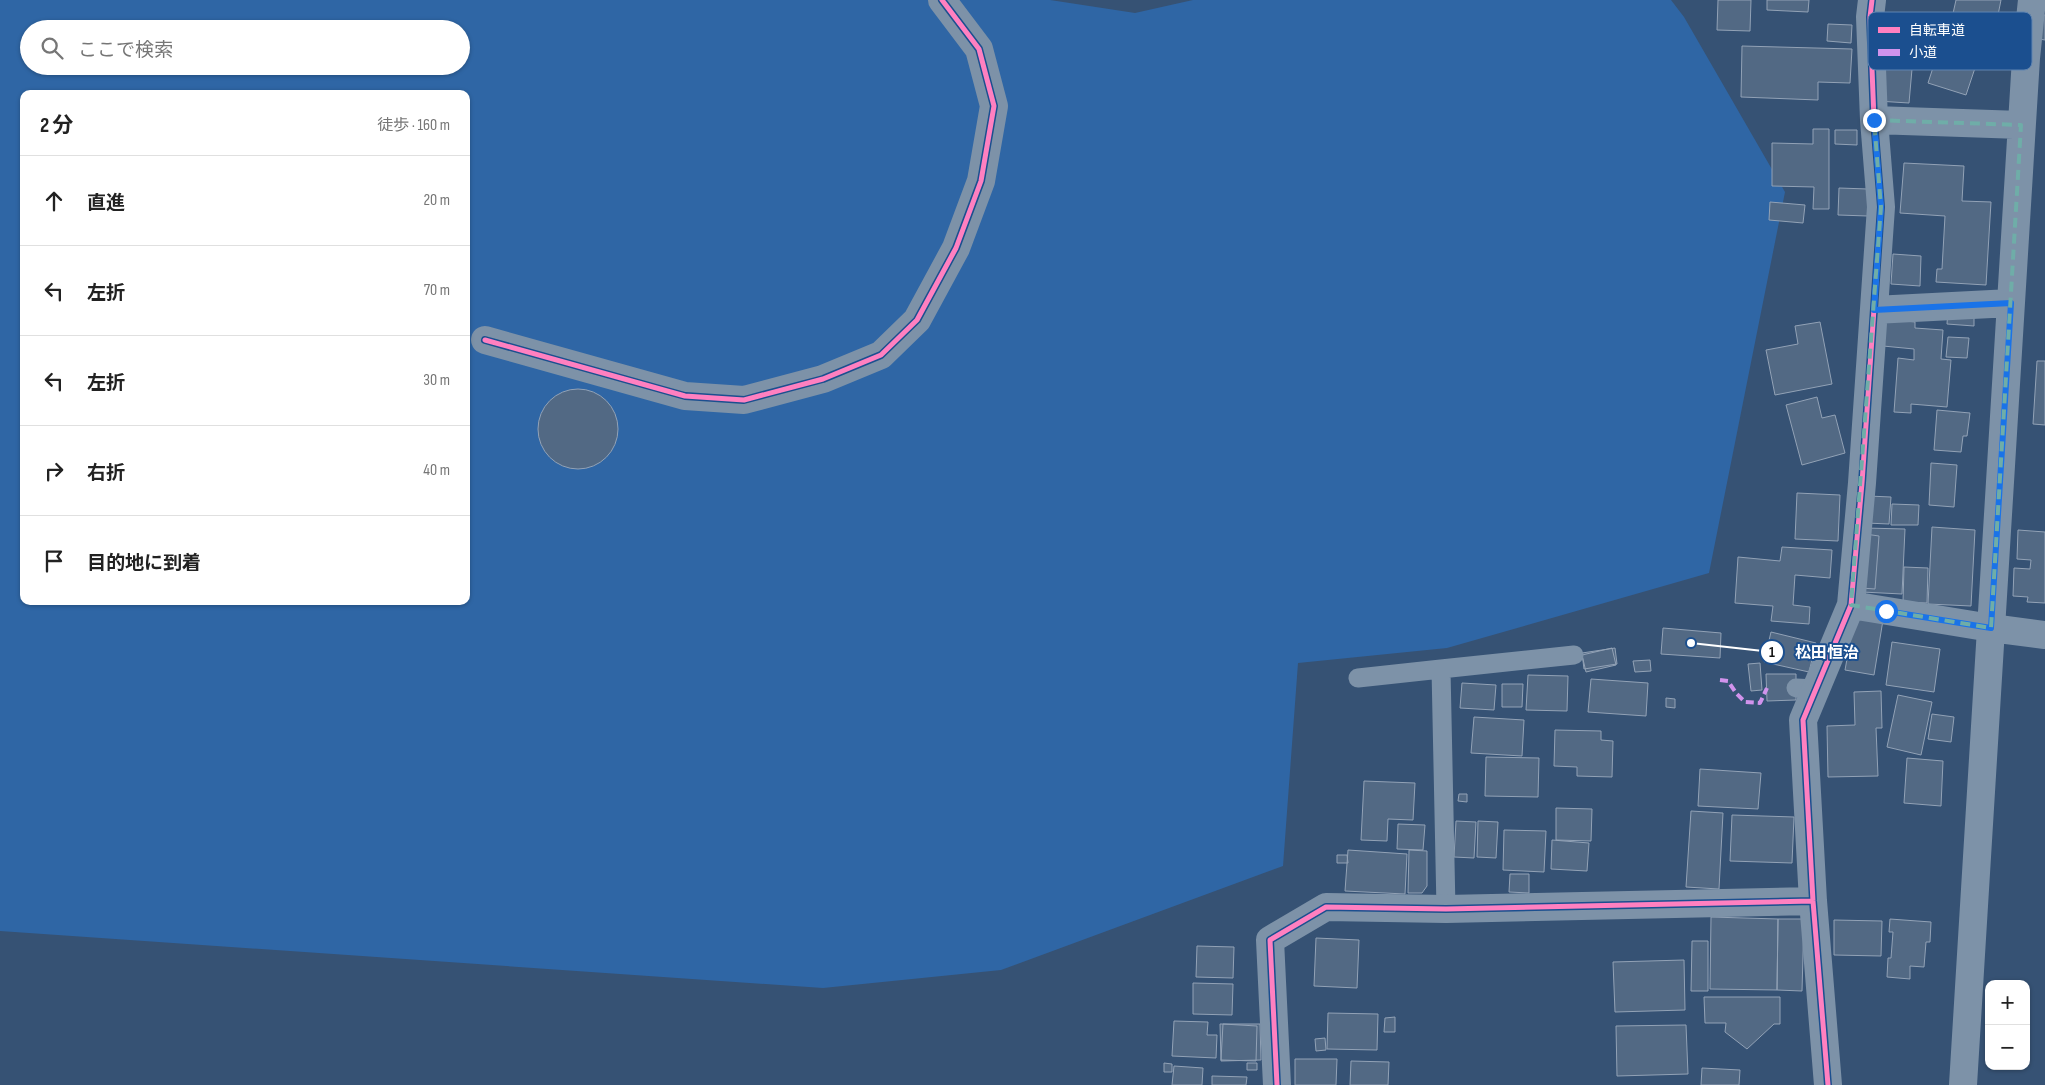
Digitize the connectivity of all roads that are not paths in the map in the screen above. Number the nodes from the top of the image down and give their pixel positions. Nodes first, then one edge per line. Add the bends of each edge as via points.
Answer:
1 (942, 0) edge
2 (2032, 0) edge
3 (2035, 59) edge
4 (1872, 70) edge
5 (1874, 120) junction
6 (2022, 125) junction
7 (2011, 303) junction
8 (1874, 310) junction
9 (485, 340) dead end
10 (1851, 605) junction
11 (1991, 628) junction
12 (2045, 634) edge
13 (1574, 654) dead end
14 (1441, 669) junction
15 (1358, 678) dead end
16 (1813, 901) junction
17 (1446, 909) junction
18 (1277, 1085) edge
19 (1828, 1085) edge
20 (1963, 1085) edge

1 - 9 street via 979,49 994,106 988,144 981,181 956,248 917,320 881,356 823,379 744,400 685,396
2 - 3 street
3 - 6 street
4 - 5 street
5 - 6 street
5 - 8 street via 1881,207
6 - 7 street
7 - 8 street
7 - 11 street
8 - 10 street
10 - 11 street
10 - 16 street via 1806,688 1803,720
11 - 12 street
11 - 20 street
13 - 14 lane
14 - 15 lane
14 - 17 lane
16 - 17 street
16 - 19 street
17 - 18 street via 1326,907 1270,940

